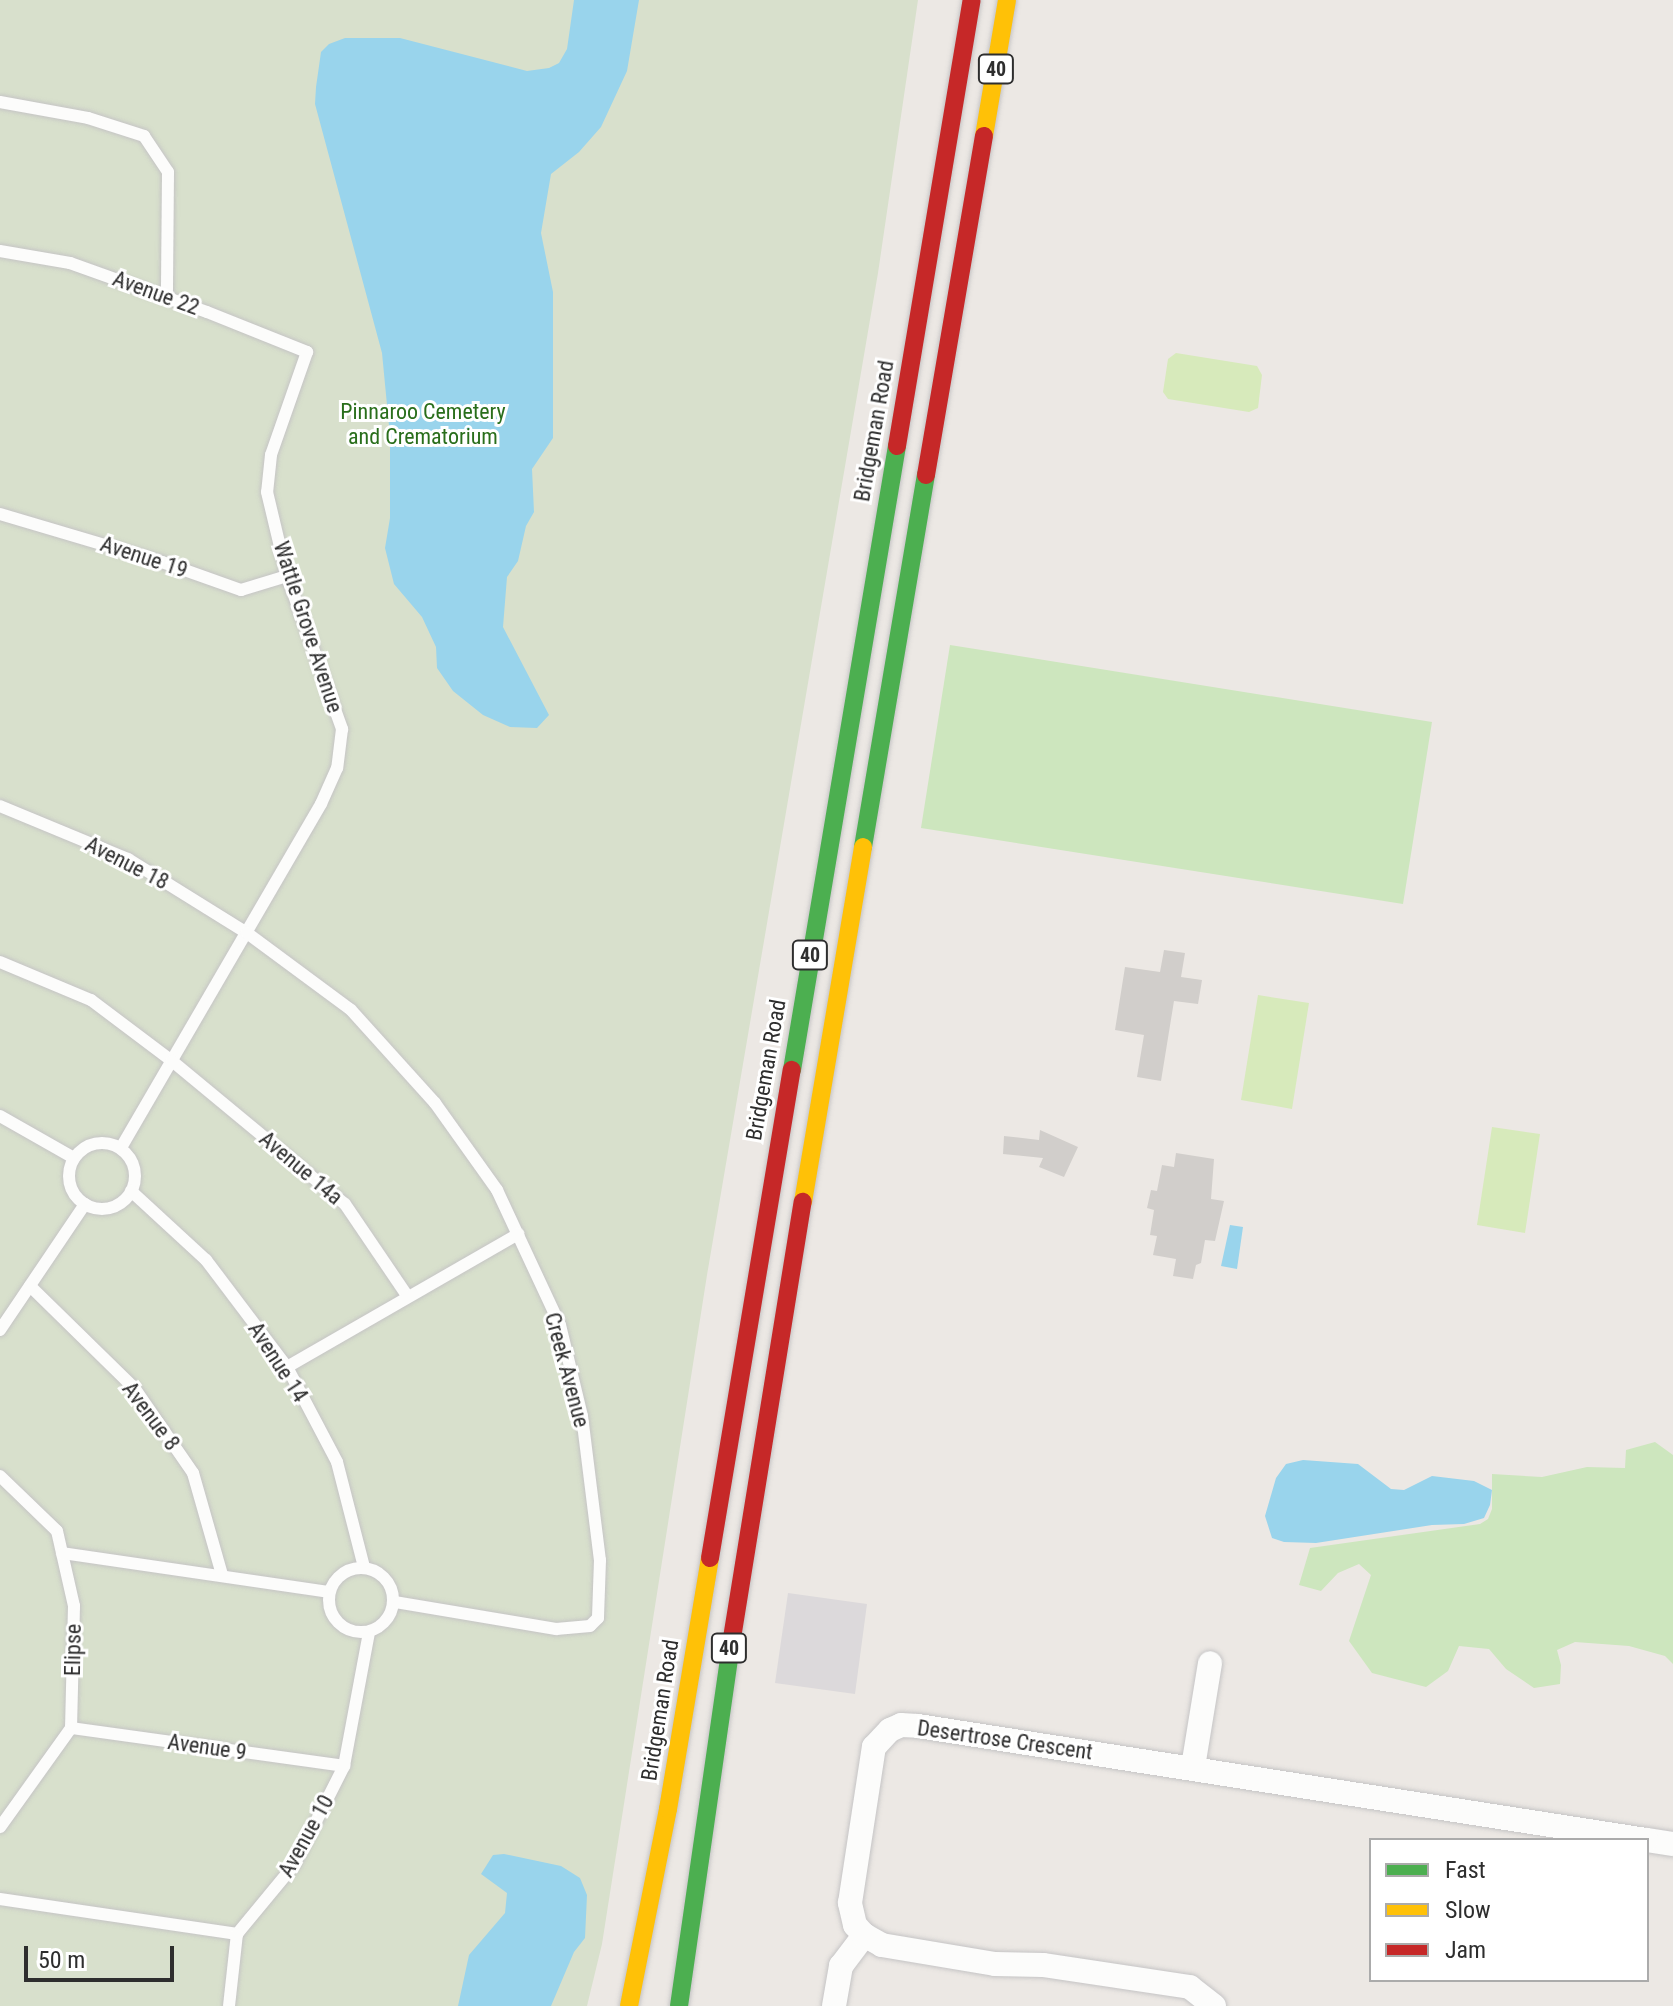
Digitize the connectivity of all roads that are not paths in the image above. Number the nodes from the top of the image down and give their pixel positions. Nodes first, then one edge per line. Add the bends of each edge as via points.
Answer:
1 (972, 0) edge
2 (1007, 0) edge
3 (0, 102) edge
4 (0, 251) edge
5 (167, 297) junction
6 (307, 352) joint
7 (0, 514) edge
8 (287, 576) junction
9 (0, 806) edge
10 (247, 933) junction
11 (0, 962) edge
12 (172, 1061) junction
13 (0, 1116) edge
14 (121, 1148) junction
15 (74, 1158) junction
16 (131, 1191) junction
17 (85, 1204) junction
18 (518, 1234) junction
19 (30, 1286) junction
20 (408, 1297) junction
21 (0, 1330) edge
22 (287, 1367) junction
23 (0, 1476) edge
24 (62, 1553) junction
25 (364, 1567) junction
26 (222, 1575) junction
27 (329, 1592) junction
28 (394, 1602) junction
29 (369, 1632) junction
30 (1210, 1663) dead end
31 (71, 1728) junction
32 (344, 1766) junction
33 (1193, 1767) junction
34 (0, 1827) edge
35 (1634, 1838) edge
36 (1649, 1840) edge
37 (1673, 1844) edge
38 (657, 1874) junction
39 (700, 1879) junction
40 (0, 1899) edge
41 (237, 1934) junction
42 (864, 1935) junction
43 (229, 2006) edge
44 (629, 2006) edge
45 (679, 2006) edge
46 (834, 2006) edge
47 (1214, 2006) edge

1 - 38 main road, Bridgeman Road / 40
2 - 39 main road, 40 via 743,1557
3 - 5 lane via 88,118 144,136 168,172
4 - 5 lane, Avenue 22 via 70,263
5 - 6 lane, Avenue 22
6 - 8 lane, Wattle Grove Avenue via 271,455 267,492
7 - 8 lane, Avenue 19 via 241,590
8 - 10 lane, Wattle Grove Avenue via 342,729 337,768 321,804
9 - 10 lane, Avenue 18 via 128,859
10 - 12 lane, Wattle Grove Avenue
10 - 18 lane, Creek Avenue via 351,1010 425,1092 497,1190
11 - 12 lane, Avenue 14a via 91,1000
12 - 14 lane, Wattle Grove Avenue
12 - 20 lane, Avenue 14a via 345,1204
13 - 15 lane
14 - 15 lane via 92,1144
14 - 16 lane via 133,1165
15 - 17 lane via 69,1179
16 - 17 lane via 110,1208
16 - 22 lane, Avenue 14 via 206,1260
17 - 19 lane
18 - 20 lane
18 - 28 lane, Creek Avenue via 560,1325 582,1416 600,1560 598,1618 590,1626 556,1629
19 - 21 lane
19 - 26 lane, Avenue 8 via 135,1389 193,1473
20 - 22 lane
22 - 25 lane, Avenue 14 via 337,1462
23 - 24 lane, Elipse via 57,1531
24 - 26 lane
24 - 31 lane, Elipse via 74,1606
25 - 27 lane via 342,1573
25 - 28 lane via 388,1581
26 - 27 lane
27 - 29 lane via 339,1623 348,1630
28 - 29 lane via 388,1619
29 - 32 lane, Avenue 10
30 - 33 street
31 - 32 lane, Avenue 9
31 - 34 lane
32 - 41 lane, Avenue 10 via 294,1865
33 - 35 street, Desertrose Crescent
33 - 42 street, Desertrose Crescent via 918,1726 890,1730 874,1747 850,1903 855,1925
36 - 37 street, Desertrose Crescent
38 - 39 main road
38 - 44 main road, Bridgeman Road / 40
39 - 45 main road, 40
40 - 41 lane
41 - 43 lane
42 - 46 street via 841,1966
42 - 47 street via 882,1945 995,1964 1043,1965 1190,1987

